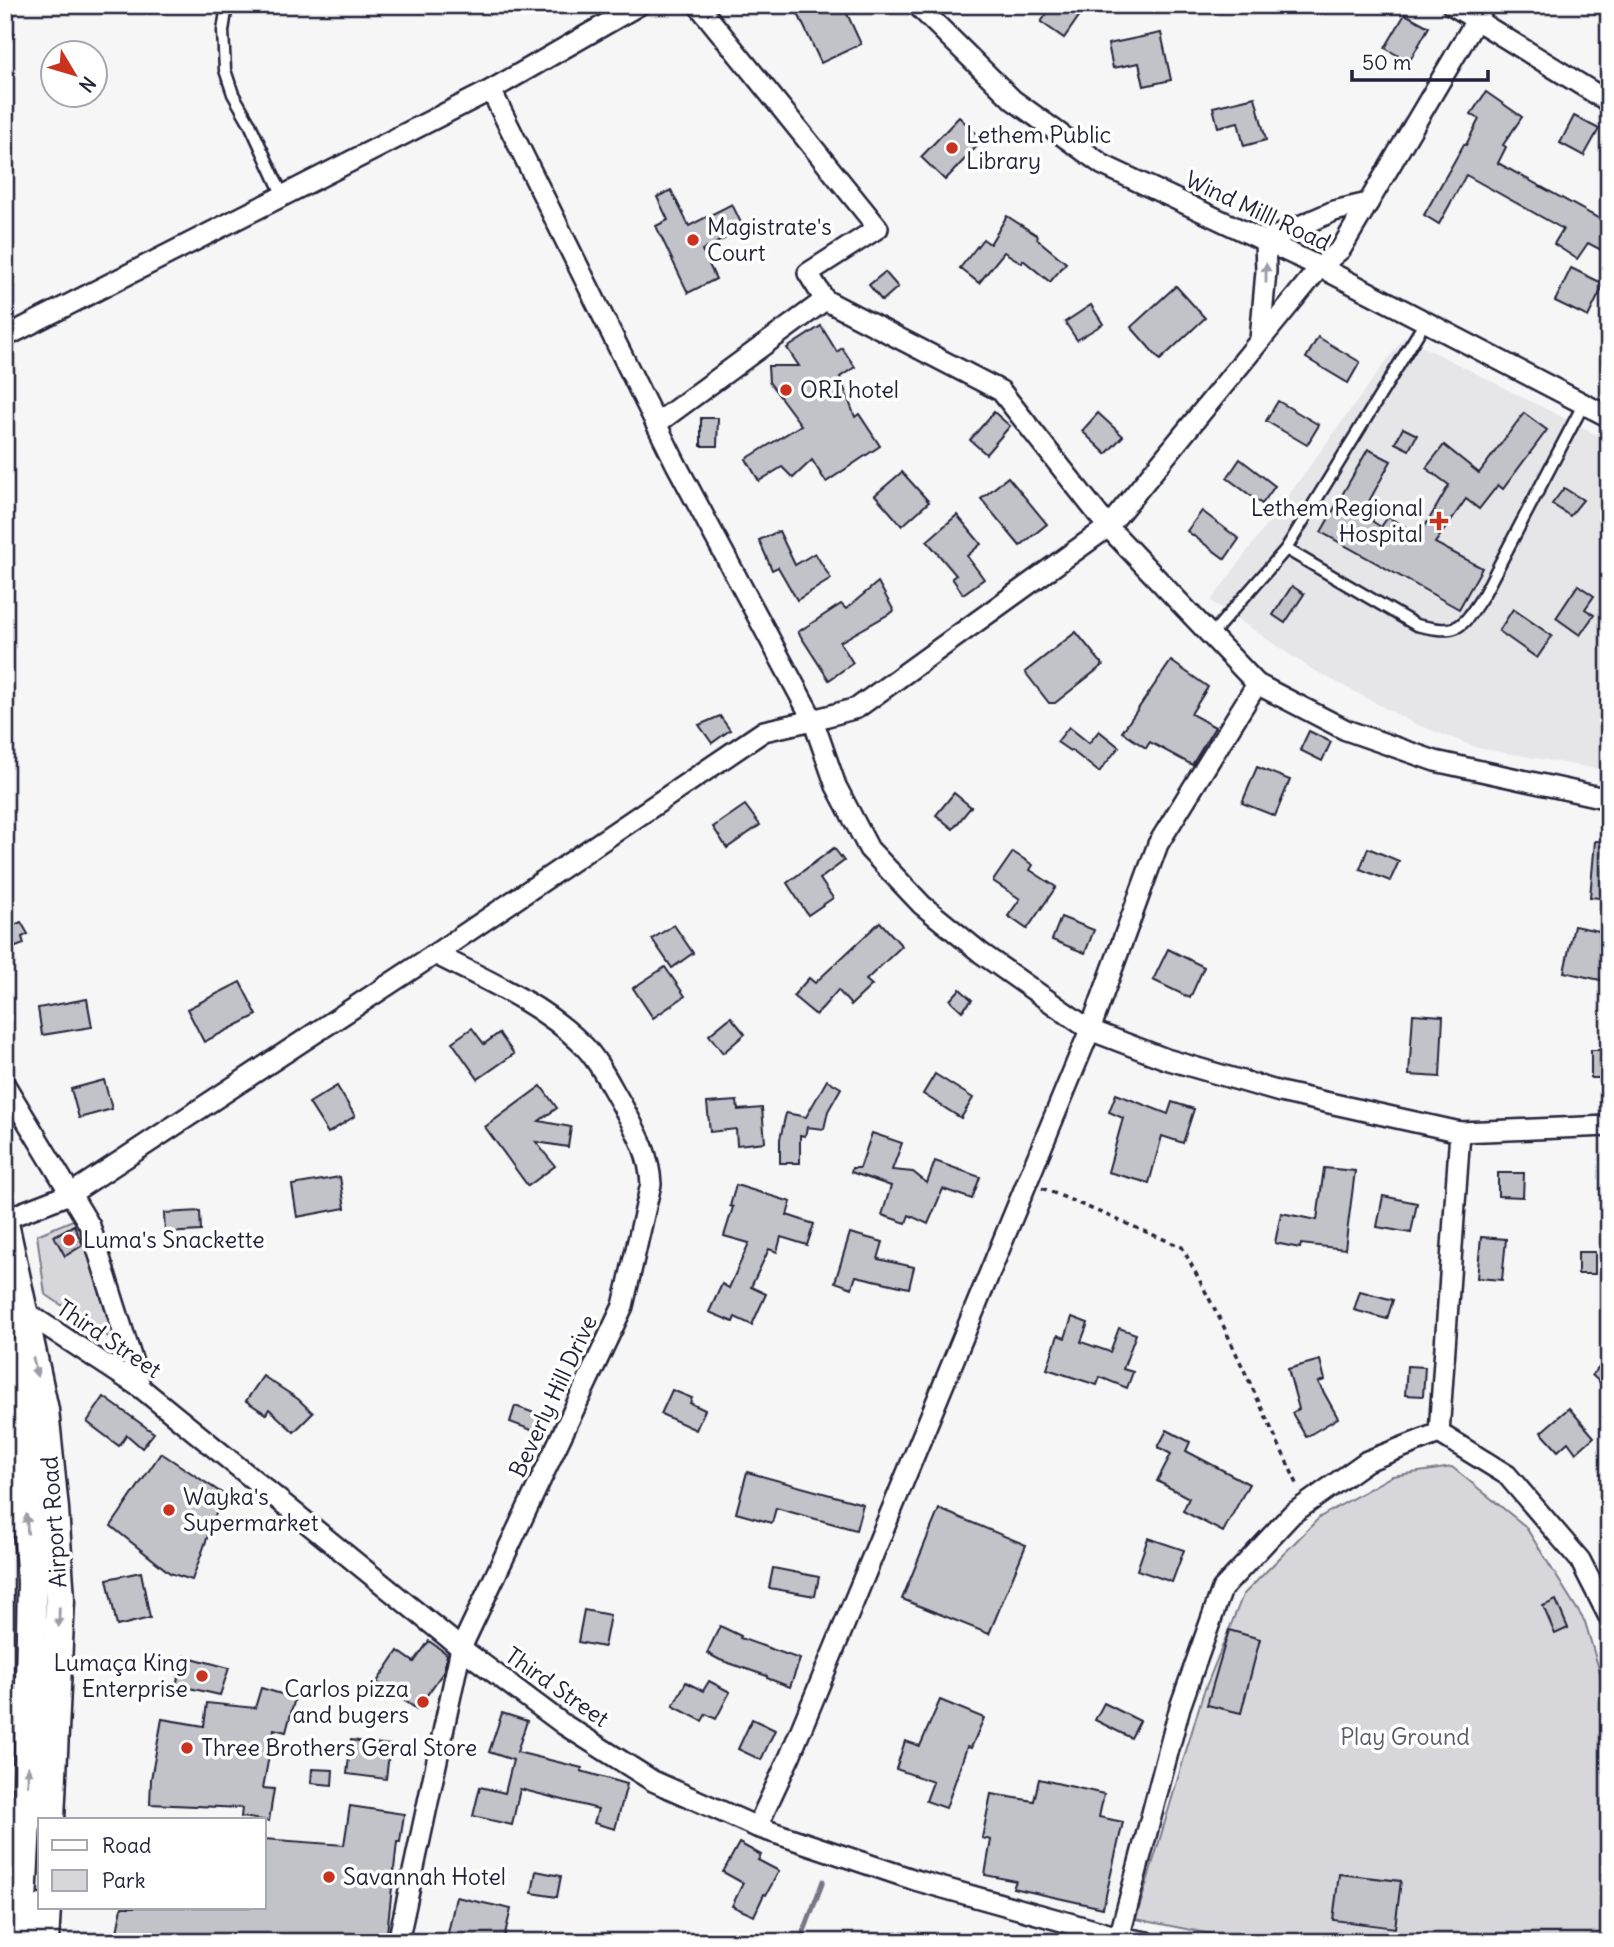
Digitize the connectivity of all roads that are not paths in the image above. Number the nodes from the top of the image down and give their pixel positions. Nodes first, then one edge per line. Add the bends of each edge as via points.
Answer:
1 (227, 5) edge
2 (639, 5) edge
3 (698, 5) edge
4 (917, 5) edge
5 (1452, 5) edge
6 (1481, 13) edge
7 (491, 90) junction
8 (1609, 102) edge
9 (283, 196) junction
10 (1368, 203) junction
11 (1265, 241) junction
12 (1320, 267) junction
13 (825, 300) junction
14 (1425, 322) junction
15 (5, 337) edge
16 (1260, 341) junction
17 (1583, 405) junction
18 (1609, 417) edge
19 (656, 424) junction
20 (1108, 527) junction
21 (1286, 549) junction
22 (1211, 635) junction
23 (1257, 684) junction
24 (813, 720) junction
25 (1609, 799) edge
26 (435, 954) junction
27 (1090, 1030) junction
28 (5, 1085) edge
29 (1609, 1126) edge
30 (1460, 1132) junction
31 (72, 1193) junction
32 (5, 1219) edge
33 (5, 1228) edge
34 (24, 1311) junction
35 (5, 1350) edge
36 (141, 1388) junction
37 (33, 1428) junction
38 (1439, 1433) junction
39 (1609, 1617) edge
40 (461, 1648) junction
41 (50, 1818) edge
42 (757, 1828) junction
43 (46, 1909) edge
44 (1119, 1939) edge
45 (20, 1942) edge
46 (44, 1942) edge
47 (398, 1942) edge
48 (1147, 1942) edge

1 - 9 lane via 225,70
2 - 7 street
3 - 13 street via 878,228 808,274
4 - 11 street, Wind Milll Road via 1013,100 1103,164
5 - 6 street
6 - 8 street
6 - 10 street
7 - 9 street
7 - 19 street
9 - 15 street
10 - 11 street via 1334,211
10 - 12 street via 1341,249
11 - 12 street, Wind Milll Road
16 -> 11 street
12 - 14 street, Wind Milll Road
12 - 16 street
13 - 19 street
13 - 20 street via 1001,391
14 - 17 street, Wind Milll Road
14 - 21 lane
16 - 20 street
17 - 18 street, Wind Milll Road
17 - 21 lane via 1484,594 1455,629 1416,625
19 - 24 street
20 - 22 street
20 - 24 street via 857,708
21 - 22 lane
22 - 23 street
23 - 25 street via 1346,730 1435,761
23 - 27 street via 1158,844
24 - 26 street via 764,731
24 - 27 street via 836,786 869,849 922,905
26 - 31 street
26 - 40 street, Beverly Hill Drive via 527,1001 582,1044 641,1140 651,1184 622,1306
27 - 30 street via 1166,1059 1280,1091
27 - 42 street
28 - 31 street
29 - 30 street
30 - 38 street
31 - 32 street
31 - 36 street via 90,1226
33 - 34 street, Airport Road
34 - 36 street, Third Street
34 -> 37 street, Airport Road
35 - 37 street, Airport Road
36 - 40 street, Third Street
37 -> 41 street, Airport Road via 60,1599
45 -> 37 street, Airport Road via 28,1784
38 - 39 street via 1507,1475 1580,1560
38 - 44 street via 1367,1461 1292,1514 1222,1589 1180,1707
40 - 42 street, Third Street via 563,1724 653,1781
40 - 47 street, Beverly Hill Drive
42 - 44 street, Third Street
43 - 46 street
44 - 48 street, Third Street

